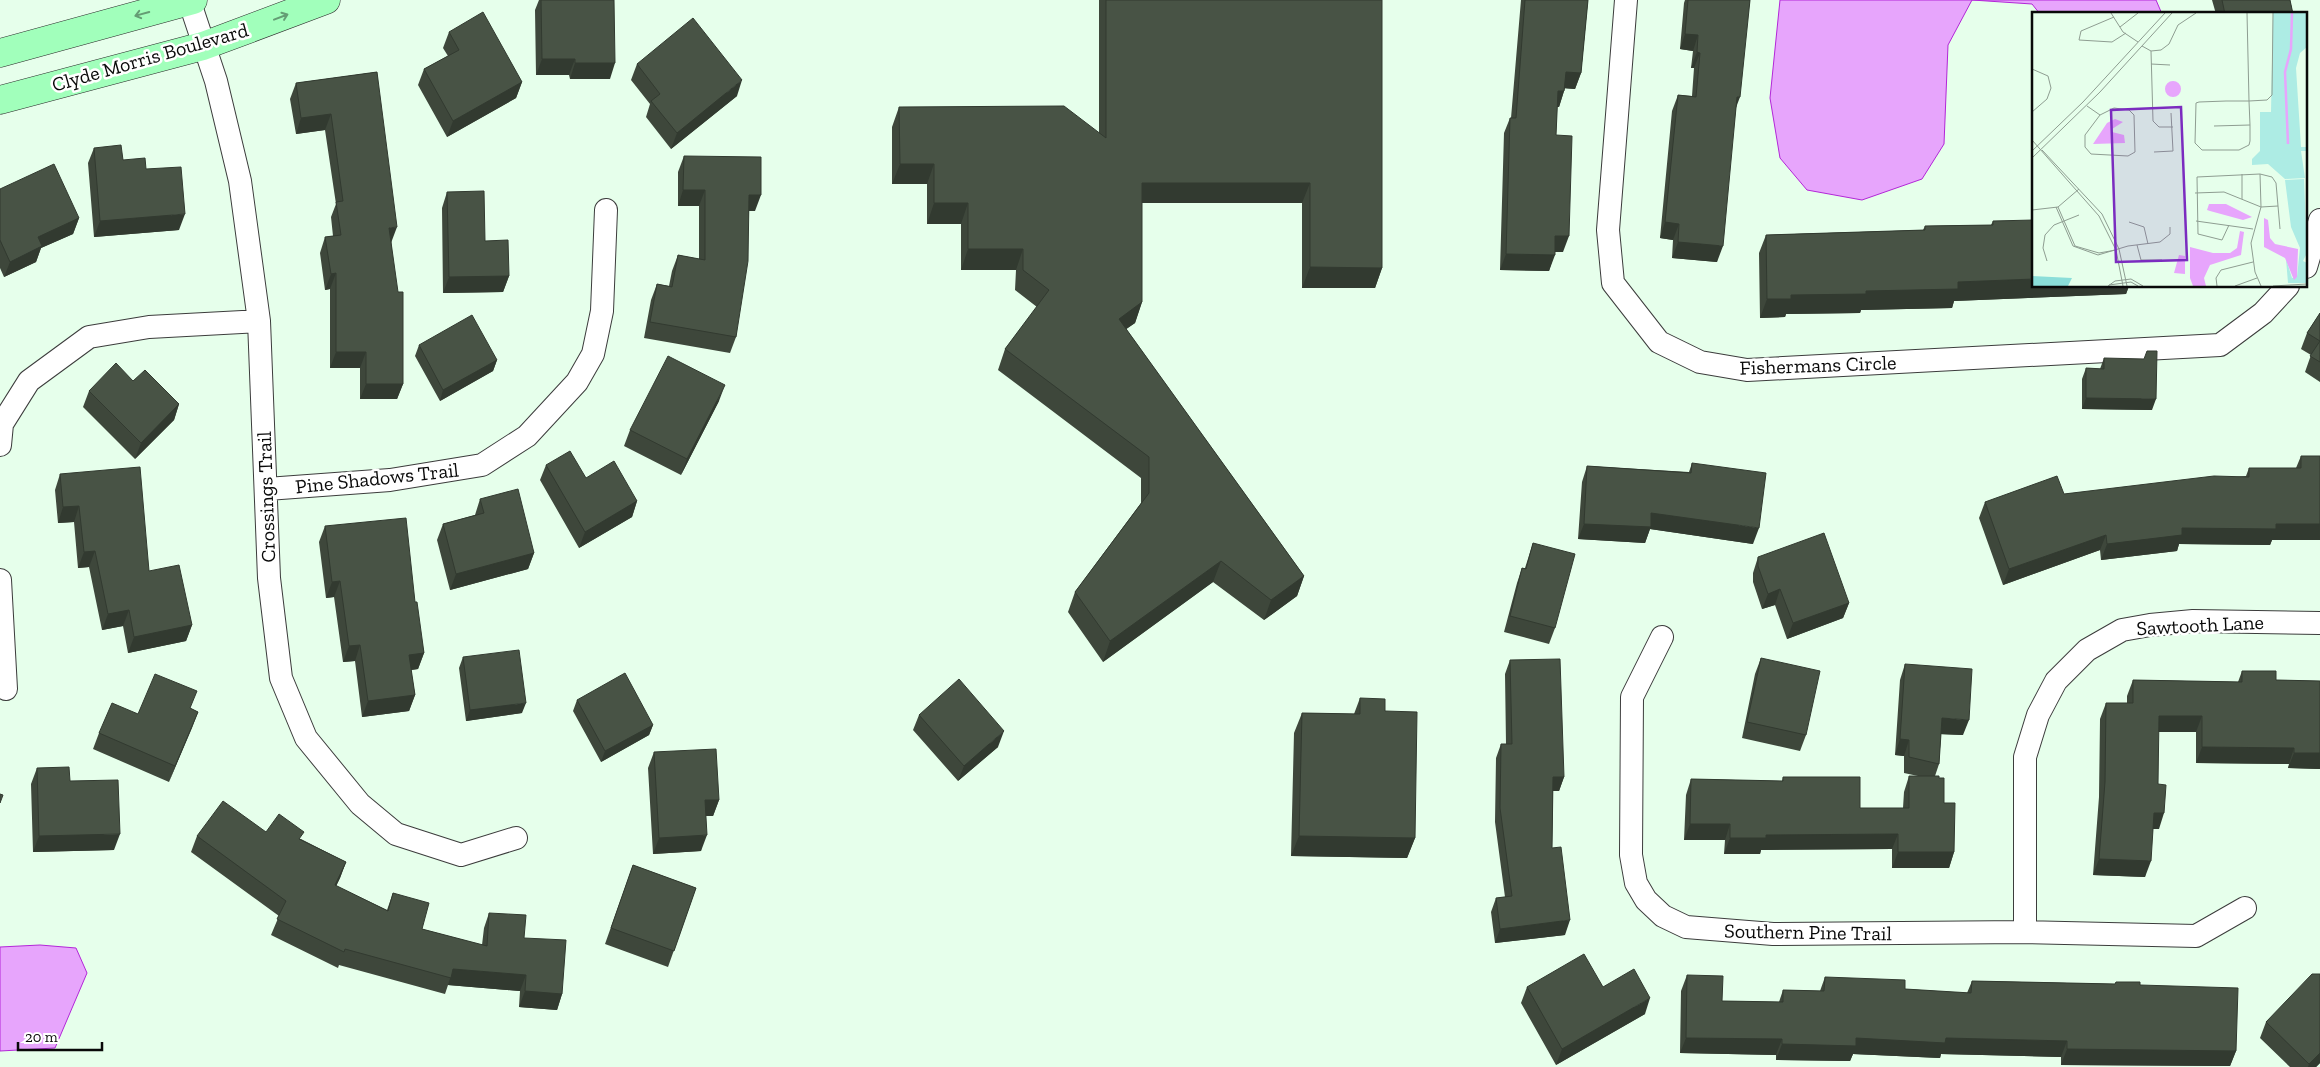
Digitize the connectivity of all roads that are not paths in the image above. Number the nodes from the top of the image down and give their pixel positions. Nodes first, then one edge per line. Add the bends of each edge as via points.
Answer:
1 (189, 0) edge
2 (326, 0) edge
3 (1626, 0) edge
4 (203, 46) junction
5 (0, 54) edge
6 (0, 100) edge
7 (606, 210) dead end
8 (2320, 220) edge
9 (2308, 260) edge
10 (2286, 288) edge
11 (260, 321) junction
12 (0, 444) edge
13 (267, 489) junction
14 (0, 580) edge
15 (2320, 623) edge
16 (1662, 637) dead end
17 (6, 689) dead end
18 (516, 838) dead end
19 (2245, 908) dead end
20 (2025, 932) junction

1 - 4 street, Crossings Trail
1 -> 5 street
4 -> 2 street, Clyde Morris Boulevard
3 - 10 street, Fishermans Circle via 1608,230 1613,283 1659,342 1700,362 1747,370 2220,345 2263,313
4 - 6 street, Clyde Morris Boulevard
4 - 11 street, Crossings Trail via 216,81 240,181
7 - 13 street, Pine Shadows Trail via 602,311 593,354 577,382 527,436 482,465 390,480
8 - 9 street
11 - 12 street via 149,327 89,337 29,381 2,424
11 - 13 street, Crossings Trail
13 - 18 street, Crossings Trail via 269,578 281,678 306,738 360,804 396,834 461,855
14 - 17 street
15 - 20 street, Sawtooth Lane via 2193,621 2122,630 2087,650 2056,681 2038,715 2025,757
16 - 20 street, Southern Pine Trail via 1632,698 1631,855 1636,883 1646,900 1663,916 1686,927 1773,934
19 - 20 street, Southern Pine Trail via 2196,936

